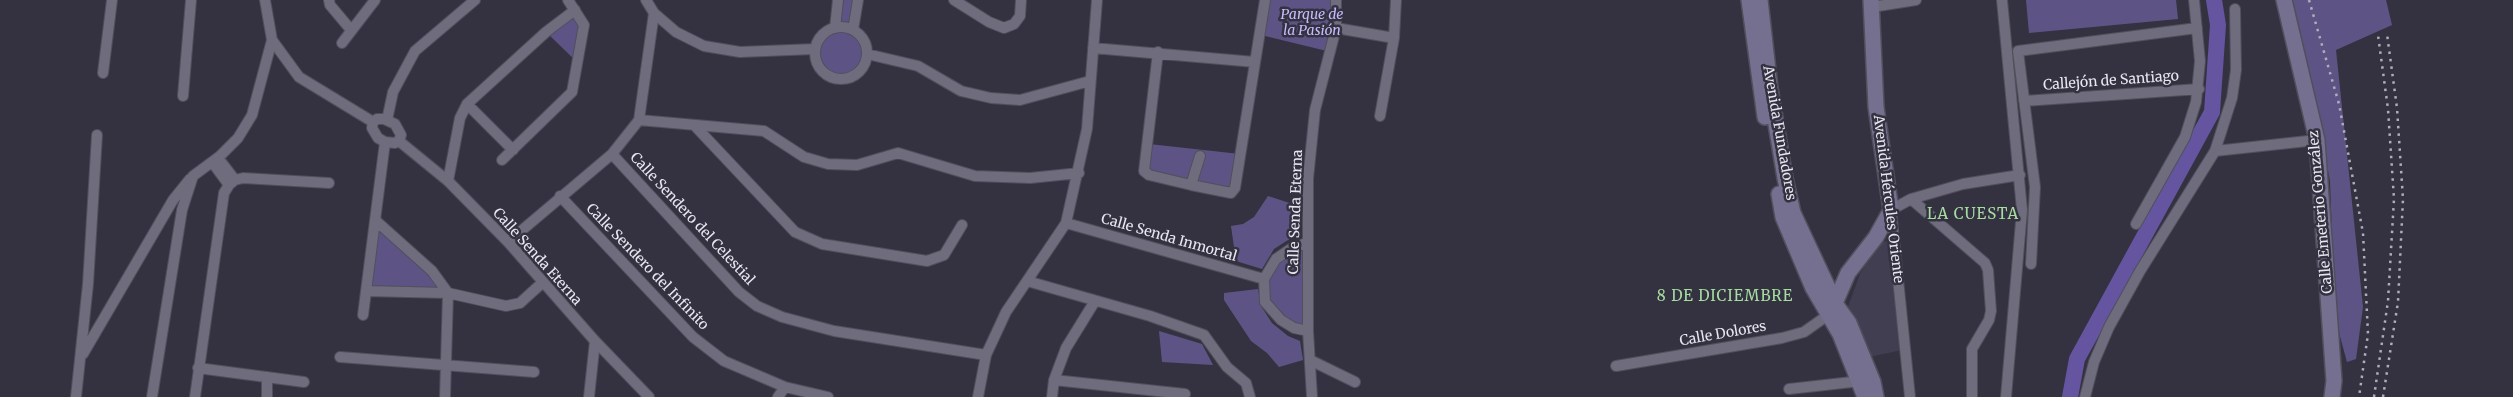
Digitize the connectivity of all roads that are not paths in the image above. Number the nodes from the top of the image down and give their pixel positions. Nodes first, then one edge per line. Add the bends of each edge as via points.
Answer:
1 (112, 0) edge
2 (191, 0) edge
3 (265, 0) edge
4 (329, 0) edge
5 (375, 0) edge
6 (475, 0) edge
7 (568, 0) edge
8 (646, 0) edge
9 (838, 0) edge
10 (858, 0) edge
11 (954, 0) edge
12 (1021, 0) edge
13 (1097, 0) edge
14 (1265, 0) edge
15 (1336, 0) edge
16 (1396, 0) edge
17 (1749, 0) edge
18 (1760, 0) edge
19 (1916, 0) edge
20 (2002, 0) edge
21 (2194, 0) edge
22 (2284, 0) edge
23 (1872, 4) edge
24 (2235, 9) dead end
25 (575, 10) junction
26 (654, 14) junction
27 (835, 28) junction
28 (1336, 28) junction
29 (2197, 28) junction
30 (351, 30) junction
31 (853, 30) junction
32 (1394, 38) junction
33 (272, 40) junction
34 (342, 43) dead end
35 (1093, 48) junction
36 (815, 49) junction
37 (1158, 52) junction
38 (867, 54) junction
39 (1255, 62) junction
40 (103, 73) dead end
41 (1090, 81) junction
42 (2199, 89) junction
43 (184, 96) dead end
44 (2024, 101) junction
45 (467, 104) junction
46 (1380, 116) dead end
47 (387, 120) junction
48 (640, 120) junction
49 (373, 122) junction
50 (695, 126) junction
51 (97, 135) dead end
52 (2317, 140) junction
53 (399, 141) junction
54 (385, 142) junction
55 (513, 150) junction
56 (2216, 151) junction
57 (612, 154) junction
58 (1200, 156) dead end
59 (215, 160) junction
60 (502, 160) dead end
61 (1079, 173) junction
62 (2020, 175) junction
63 (193, 176) junction
64 (448, 181) junction
65 (232, 183) junction
66 (329, 183) dead end
67 (1191, 185) junction
68 (560, 196) junction
69 (1911, 199) junction
70 (1891, 210) junction
71 (375, 220) junction
72 (1066, 223) junction
73 (2136, 224) dead end
74 (962, 225) dead end
75 (508, 242) junction
76 (1307, 243) junction
77 (2031, 264) dead end
78 (1819, 270) junction
79 (1848, 273) junction
80 (1264, 279) junction
81 (1028, 281) junction
82 (542, 282) junction
83 (366, 291) junction
84 (448, 294) junction
85 (1095, 301) junction
86 (1832, 310) junction
87 (363, 315) dead end
88 (1308, 331) junction
89 (595, 341) junction
90 (986, 355) junction
91 (340, 357) dead end
92 (81, 358) junction
93 (1312, 361) junction
94 (446, 365) junction
95 (1616, 366) dead end
96 (198, 368) junction
97 (534, 372) dead end
98 (268, 378) junction
99 (1054, 380) junction
100 (1861, 381) junction
101 (304, 382) dead end
102 (1355, 382) dead end
103 (785, 387) junction
104 (1789, 389) dead end
105 (1185, 394) dead end
106 (76, 397) edge
107 (152, 397) edge
108 (195, 397) edge
109 (266, 397) edge
110 (445, 397) edge
111 (589, 397) edge
112 (649, 397) edge
113 (778, 397) edge
114 (828, 397) edge
115 (978, 397) edge
116 (1052, 397) edge
117 (1250, 397) edge
118 (1312, 397) edge
119 (1865, 397) edge
120 (1876, 397) edge
121 (1910, 397) edge
122 (1972, 397) edge
123 (2006, 397) edge
124 (2085, 397) edge
125 (2332, 397) edge

1 - 40 street
2 - 43 street
3 - 33 street
4 - 30 street
5 - 30 street
6 - 47 street via 415,51 393,92
7 - 25 street
8 - 26 street
9 - 27 street
10 - 31 street
11 - 12 street via 1004,28 1017,20
13 - 35 street
14 - 39 street
15 - 28 street, Calle Senda Eterna
16 - 32 street
17 - 86 main road, Avenida Fundadores via 1759,89 1783,216 1813,288
18 - 78 main road, Avenida Fundadores via 1785,178 1793,213
19 - 23 street
20 - 62 street
21 - 29 street
22 - 52 main road, Calle Emeterio González
23 - 70 main road, Avenida Hércules Oriente via 1876,107
24 - 56 street via 2236,70 2232,98
25 - 45 street
25 - 55 street via 584,28 572,92
26 - 36 street via 685,38 704,46 740,52
26 - 48 street
27 - 31 street
27 - 36 street via 821,35
28 - 32 street
28 - 76 street, Calle Senda Eterna via 1316,110 1308,178
29 - 42 street
29 - 44 street, Callejón de Santiago via 2018,51
30 - 34 street
31 - 38 street via 864,42
32 - 46 street
33 - 49 street via 299,78
33 - 59 street via 252,115 238,138
35 - 37 street
35 - 41 street
36 - 38 street via 819,66 832,78 841,79 858,72
37 - 39 street
37 - 67 street via 1144,171
38 - 41 street via 918,66 961,91 991,98 1020,100
39 - 67 street via 1234,191 1225,194
41 - 61 street via 1087,129
42 - 44 street, Callejón de Santiago
42 - 73 street via 2185,137
44 - 77 street, Callejón de Santiago via 2035,187
45 - 55 street
45 - 64 street via 460,118
47 - 49 street
47 - 53 street via 398,129
48 - 50 street
48 - 57 street
49 - 54 street via 374,134
50 - 61 street via 764,131 804,157 828,164 857,165 898,153 974,176 1030,178
50 - 74 street via 795,232 822,244 927,261 944,255
51 - 92 street
52 - 56 street
52 - 125 main road, Calle Emeterio González via 2334,381
53 - 54 street
53 - 64 street, Calle Senda Eterna
54 - 71 street
55 - 60 street
56 - 124 street via 2140,271 2109,327 2094,362
57 - 68 street
57 - 90 street, Calle Sendero del Celestial via 739,292 757,306 782,317 834,330
58 - 67 street
59 - 63 street
59 - 65 street
61 - 72 street
62 - 69 street via 1963,184
62 - 123 street via 2022,210
63 - 92 street via 173,200
63 - 107 street via 182,210
64 - 75 street, Calle Senda Eterna
65 - 66 street via 243,178
65 - 96 street via 224,194
68 - 75 street
68 - 103 street, Calle Sendero del Infinito via 693,337 724,361
69 - 70 street
69 - 122 street via 1985,263 1988,270 1992,311 1972,349
70 - 79 main road via 1876,238
70 - 121 street, Avenida Hércules Oriente
71 - 83 street
71 - 84 street via 432,271
72 - 80 street, Calle Senda Inmortal
72 - 81 street
75 - 82 street, Calle Senda Eterna
76 - 80 street via 1295,246 1276,259
76 - 88 street, Calle Senda Eterna
78 - 79 main road
78 - 86 main road, Avenida Fundadores
79 - 86 main road
80 - 88 street via 1265,302 1281,320 1294,328
81 - 85 street
81 - 90 street via 1006,312
82 - 84 street via 520,303 506,306
82 - 89 street, Calle Senda Eterna
83 - 84 street
83 - 87 street
84 - 94 street
85 - 99 street via 1066,348
85 - 117 street via 1204,335 1227,366 1246,383
86 - 95 street, Calle Dolores via 1804,332 1782,338
86 - 100 main road, Avenida Fundadores
86 - 120 main road, Avenida Fundadores via 1849,323
88 - 93 street, Calle Senda Eterna
89 - 111 street
89 - 112 street, Calle Senda Eterna
90 - 115 street
91 - 94 street
92 - 106 street
93 - 102 street
93 - 118 street, Calle Senda Eterna
94 - 97 street
94 - 110 street
96 - 98 street
96 - 108 street
98 - 101 street
98 - 109 street
99 - 105 street
99 - 116 street
100 - 104 street
100 - 119 main road, Avenida Fundadores
103 - 113 street
103 - 114 street, Calle Sendero del Infinito

